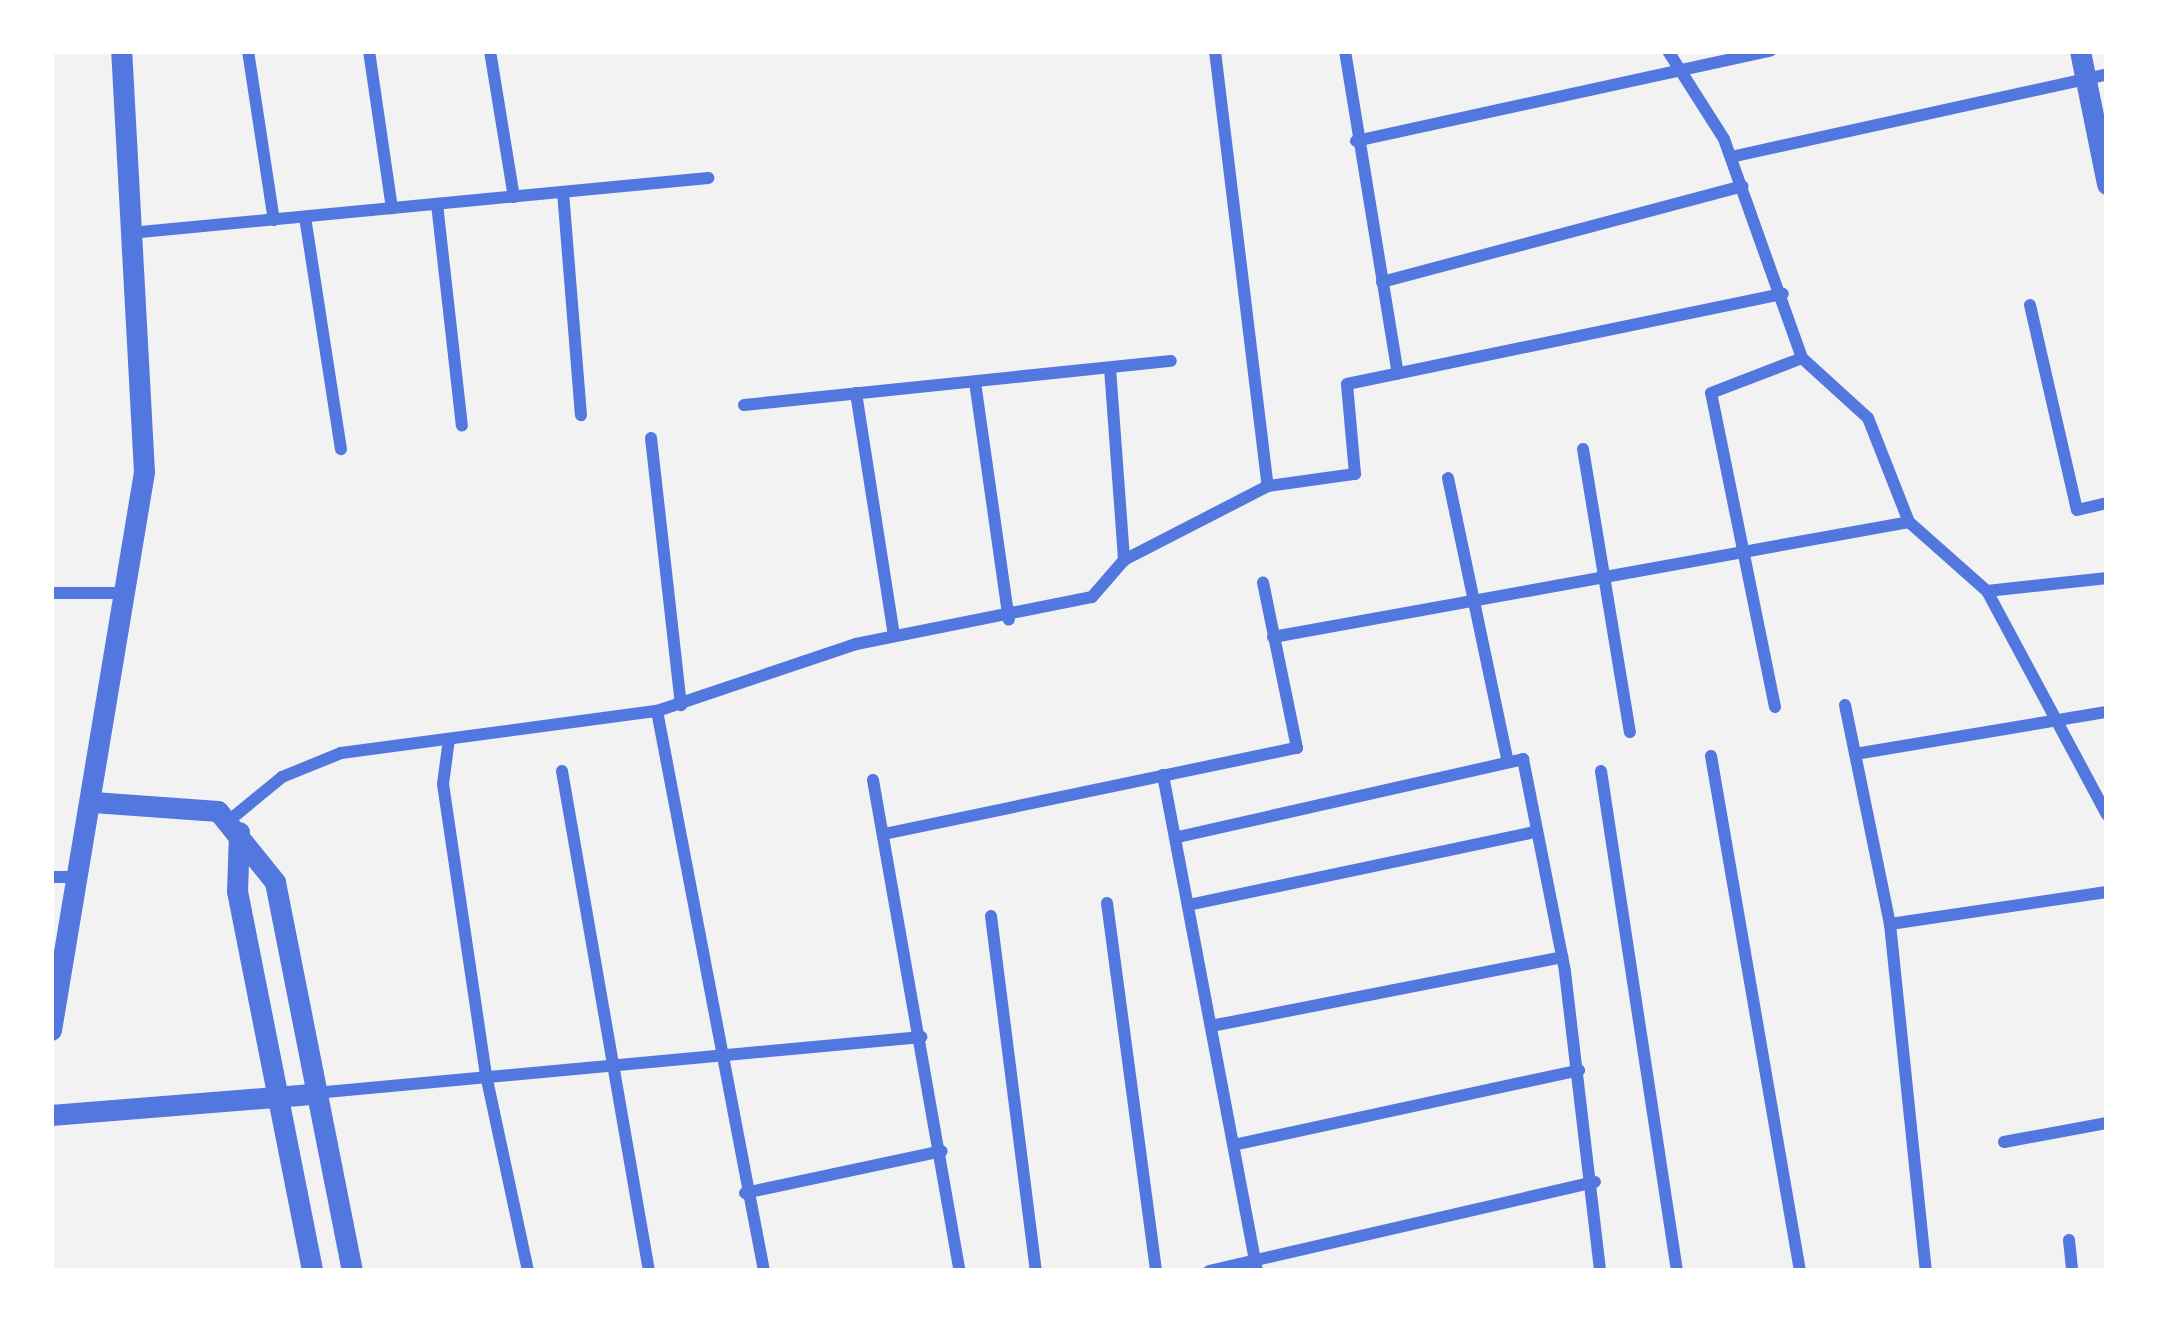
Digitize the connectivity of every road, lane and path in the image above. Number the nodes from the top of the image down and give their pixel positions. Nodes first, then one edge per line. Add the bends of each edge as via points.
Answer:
1 (121, 51) edge
2 (248, 51) edge
3 (369, 51) edge
4 (490, 51) edge
5 (1215, 51) edge
6 (1345, 51) edge
7 (1669, 51) edge
8 (1770, 51) edge
9 (2080, 51) edge
10 (1679, 71) junction
11 (2098, 75) edge
12 (1356, 141) junction
13 (1731, 157) junction
14 (708, 178) dead end
15 (2107, 184) edge
16 (1742, 186) junction
17 (563, 192) junction
18 (514, 196) junction
19 (437, 204) junction
20 (392, 208) junction
21 (305, 217) junction
22 (274, 220) junction
23 (130, 232) junction
24 (1382, 282) junction
25 (1783, 294) junction
26 (2030, 304) dead end
27 (1802, 358) junction
28 (1171, 361) dead end
29 (1110, 368) junction
30 (1398, 374) junction
31 (975, 382) junction
32 (856, 393) junction
33 (744, 405) dead end
34 (581, 415) dead end
35 (462, 426) dead end
36 (651, 438) dead end
37 (341, 449) dead end
38 (1582, 449) dead end
39 (1448, 478) dead end
40 (1268, 486) junction
41 (2107, 502) edge
42 (1909, 522) junction
43 (1742, 555) junction
44 (1124, 560) junction
45 (2107, 578) edge
46 (1606, 580) junction
47 (1263, 582) dead end
48 (1987, 591) junction
49 (51, 593) edge
50 (128, 593) junction
51 (1472, 595) junction
52 (1009, 620) junction
53 (894, 636) junction
54 (1274, 637) junction
55 (681, 705) junction
56 (1845, 705) dead end
57 (1775, 707) dead end
58 (657, 711) junction
59 (2107, 712) edge
60 (2056, 721) junction
61 (1630, 732) dead end
62 (449, 739) junction
63 (1855, 754) junction
64 (1711, 756) dead end
65 (1508, 762) junction
66 (562, 771) dead end
67 (1601, 771) dead end
68 (1163, 775) junction
69 (873, 780) dead end
70 (93, 802) junction
71 (2107, 815) edge
72 (235, 825) junction
73 (1536, 832) junction
74 (884, 834) junction
75 (1178, 837) junction
76 (51, 877) edge
77 (81, 877) junction
78 (2107, 892) edge
79 (1107, 903) dead end
80 (1193, 904) junction
81 (991, 916) dead end
82 (1890, 924) junction
83 (1562, 957) junction
84 (1216, 1025) junction
85 (51, 1030) edge
86 (921, 1036) junction
87 (716, 1049) junction
88 (605, 1058) junction
89 (1579, 1070) junction
90 (486, 1075) junction
91 (314, 1094) junction
92 (280, 1097) junction
93 (51, 1115) edge
94 (2107, 1123) edge
95 (2004, 1142) dead end
96 (1238, 1144) junction
97 (942, 1150) junction
98 (1595, 1182) junction
99 (745, 1193) junction
100 (2069, 1240) dead end
101 (1256, 1265) edge
102 (312, 1271) edge
103 (352, 1271) edge
104 (528, 1271) edge
105 (649, 1271) edge
106 (764, 1271) edge
107 (960, 1271) edge
108 (1036, 1271) edge
109 (1156, 1271) edge
110 (1209, 1271) edge
111 (1600, 1271) edge
112 (1677, 1271) edge
113 (1800, 1271) edge
114 (1926, 1271) edge
115 (2072, 1271) edge

1 - 23 street
2 - 22 street
3 - 20 street
4 - 18 street
5 - 40 street
6 - 12 street
7 - 10 street
8 - 10 street
9 - 11 street
10 - 12 street
10 - 13 street
11 - 13 street
11 - 15 street
12 - 24 street
13 - 16 street
14 - 17 street
16 - 24 street
16 - 25 street
17 - 18 street
17 - 34 street
18 - 19 street
19 - 20 street
19 - 35 street
20 - 21 street
21 - 22 street
21 - 37 street
22 - 23 street
23 - 50 street via 144,472
24 - 30 street
25 - 27 street
25 - 30 street
26 - 41 street via 2077,509
27 - 42 street via 1868,418
27 - 43 street via 1711,393
28 - 29 street
29 - 31 street
29 - 44 street
30 - 40 street via 1347,384 1355,474
31 - 32 street
31 - 52 street
32 - 33 street
32 - 53 street
36 - 55 street
38 - 46 street
39 - 51 street
40 - 44 street
42 - 43 street
42 - 48 street
43 - 46 street
43 - 57 street
44 - 52 street via 1092,597
45 - 48 street
46 - 51 street
46 - 61 street
47 - 54 street
48 - 60 street
49 - 50 street
50 - 70 street
51 - 54 street
51 - 65 street
52 - 53 street
53 - 55 street
54 - 68 street via 1297,748
55 - 58 street
56 - 63 street
58 - 62 street
58 - 87 street
59 - 60 street
60 - 63 street
60 - 71 street
62 - 72 street via 298,767
62 - 90 street via 443,784
63 - 82 street
64 - 113 street
65 - 73 street via 1522,759
65 - 75 street
66 - 88 street
67 - 112 street
68 - 74 street
68 - 75 street
69 - 74 street
70 - 72 street
70 - 77 street
72 - 91 street via 275,882
72 - 92 street via 237,891
73 - 80 street
73 - 83 street
74 - 86 street
75 - 80 street
76 - 77 street
77 - 85 street
78 - 82 street
79 - 109 street
80 - 84 street
81 - 108 street
82 - 114 street
83 - 84 street
83 - 89 street
84 - 96 street
86 - 87 street
86 - 97 street
87 - 88 street
87 - 99 street
88 - 90 street
88 - 105 street
89 - 96 street
89 - 98 street
90 - 91 street
90 - 104 street
91 - 92 street
91 - 103 street
92 - 93 street
92 - 102 street
94 - 95 street
96 - 101 street
97 - 99 street
97 - 107 street
98 - 101 street
98 - 111 street
99 - 106 street
100 - 115 street
101 - 110 street

